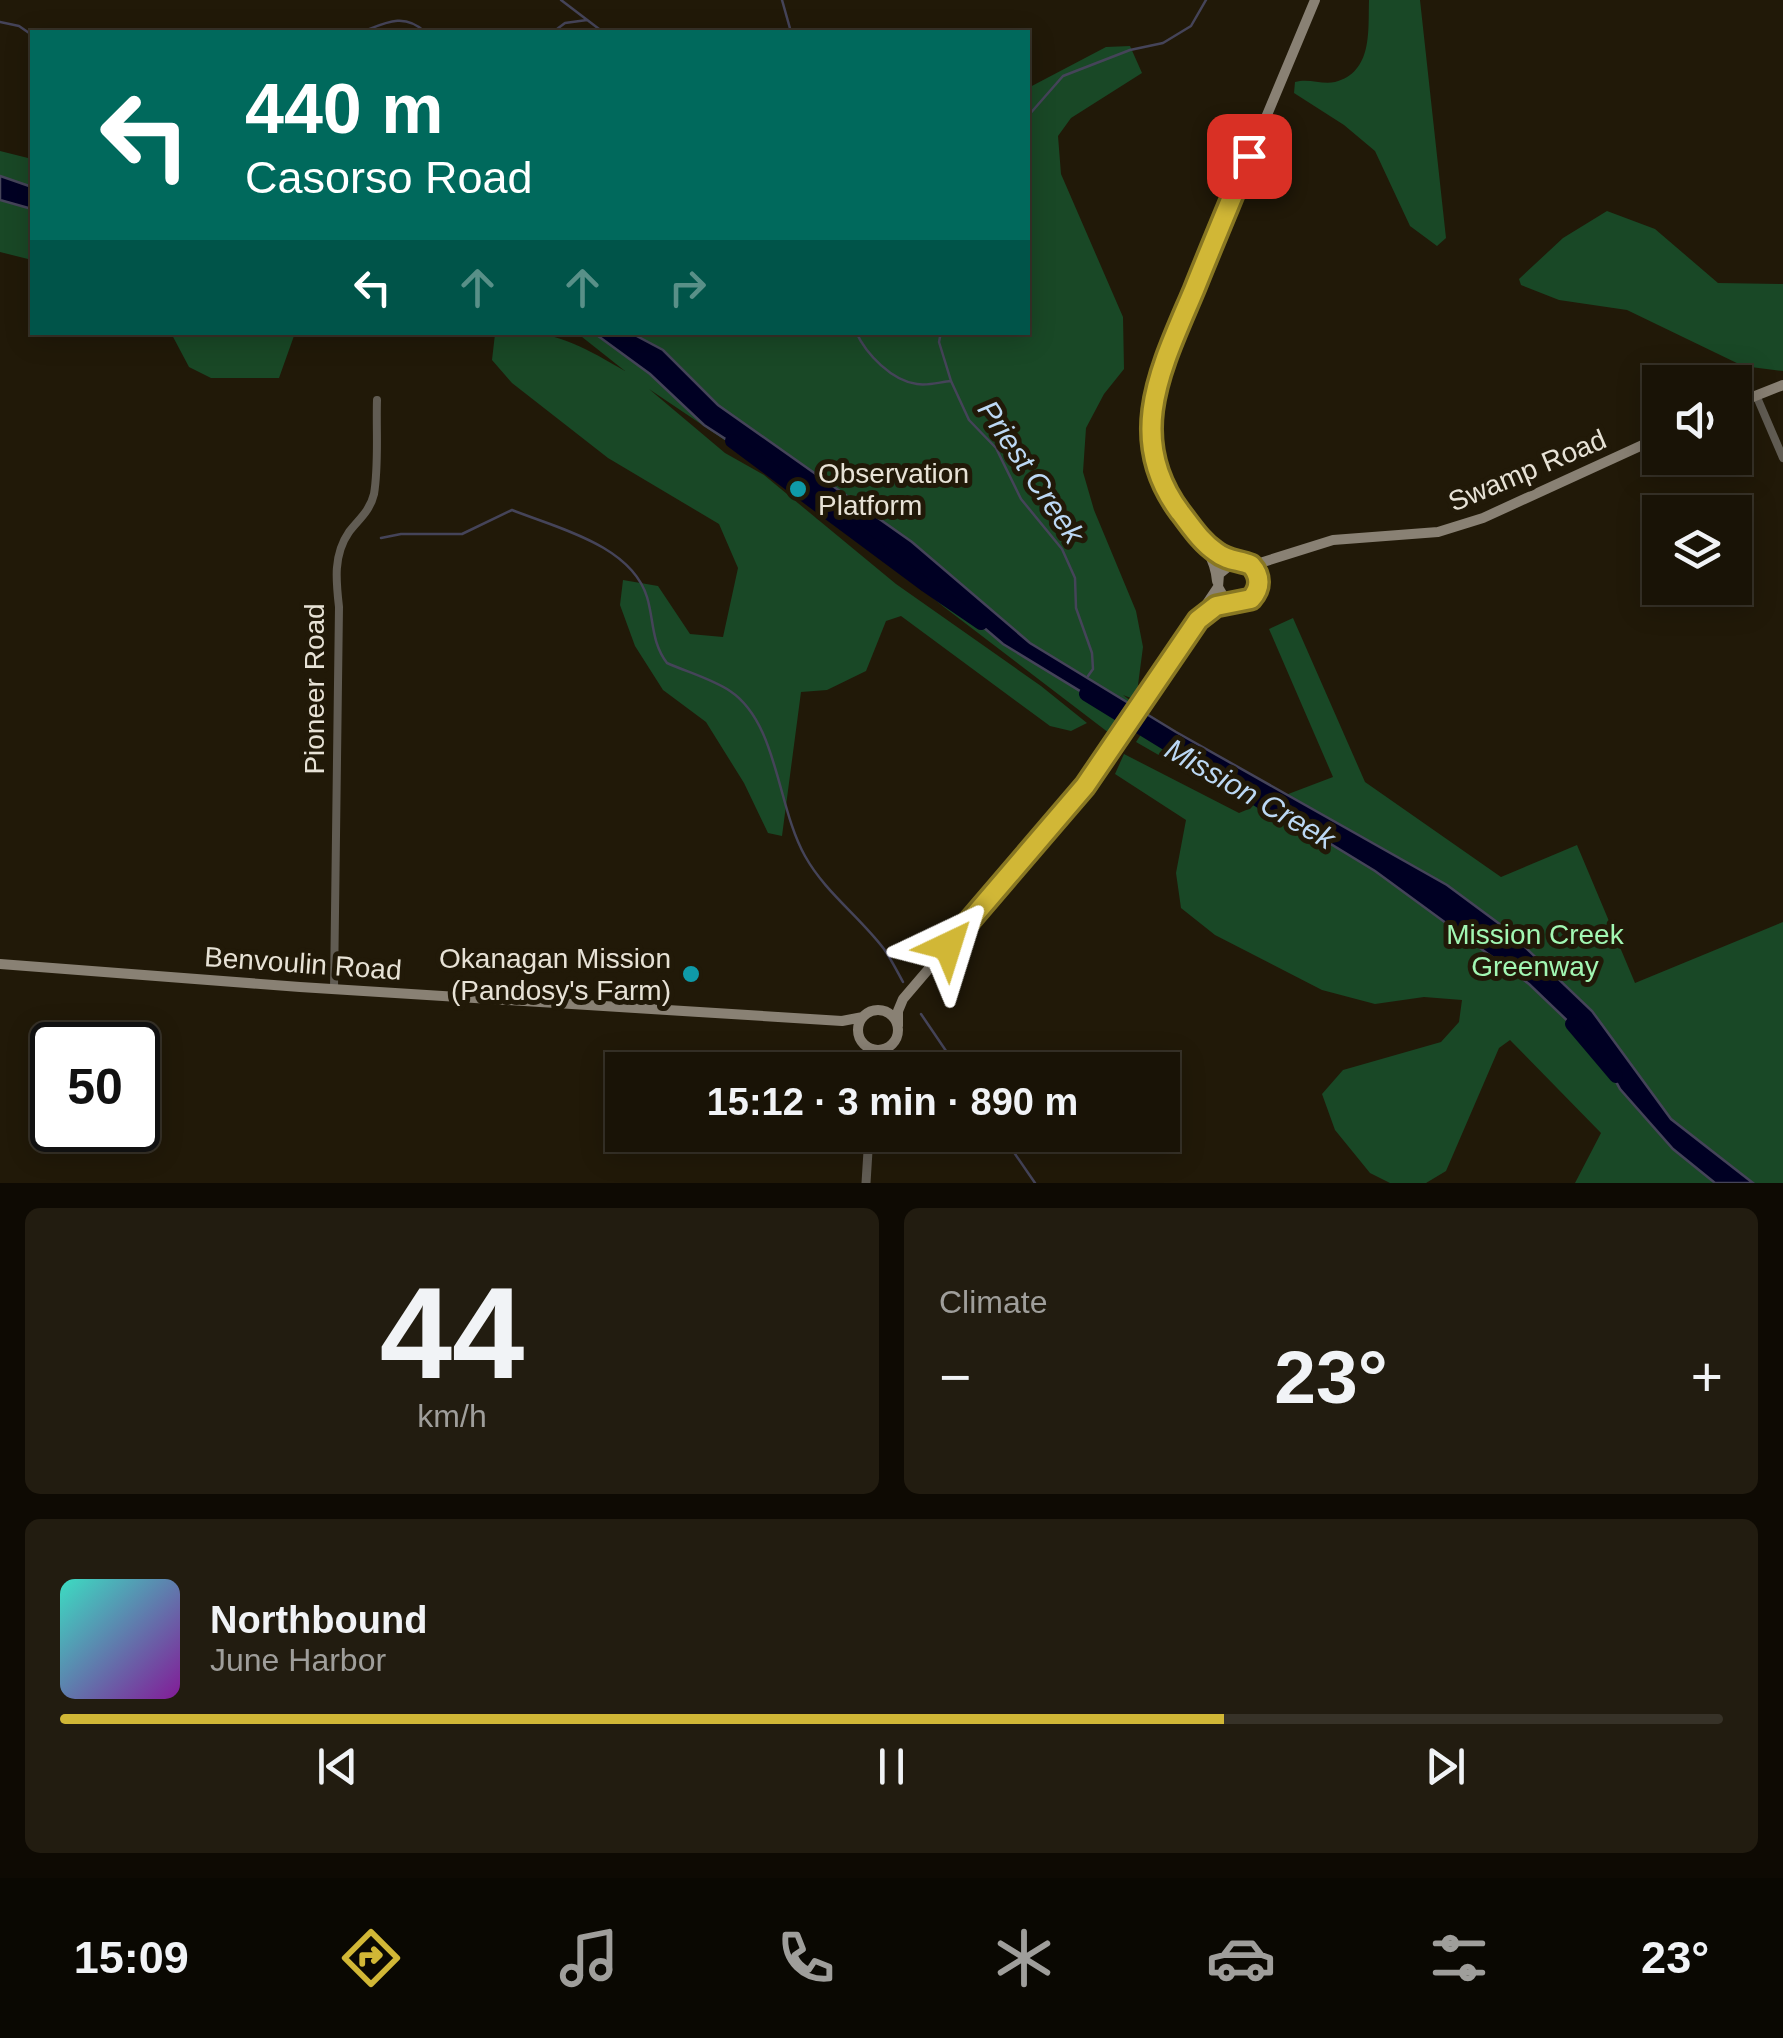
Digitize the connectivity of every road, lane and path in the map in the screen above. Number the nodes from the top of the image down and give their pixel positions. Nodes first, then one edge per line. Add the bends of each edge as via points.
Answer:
1 (1315, 0) edge
2 (1783, 385) edge
3 (1756, 395) junction
4 (1752, 397) edge
5 (377, 400) dead end
6 (1642, 445) edge
7 (1783, 458) edge
8 (1198, 535) junction
9 (1292, 554) junction
10 (1240, 562) junction
11 (1218, 584) junction
12 (1258, 588) junction
13 (1232, 602) junction
14 (1198, 620) junction
15 (0, 964) edge
16 (334, 988) junction
17 (903, 999) junction
18 (880, 1010) junction
19 (863, 1017) junction
20 (842, 1020) junction
21 (898, 1026) junction
22 (860, 1036) junction
23 (867, 1046) junction
24 (886, 1048) junction
25 (869, 1052) edge
26 (884, 1052) edge
27 (868, 1152) edge
28 (866, 1183) edge

1 - 8 main road via 1160,371 1151,424 1154,461 1170,499
2 - 3 main road
3 - 4 main road
3 - 7 street
5 - 16 street, Pioneer Road via 374,492 339,552 336,578
6 - 9 main road, Swamp Road via 1438,532 1333,540
8 - 10 main road via 1215,552
8 - 11 main road
9 - 10 main road, Swamp Road
9 - 12 main road, Swamp Road
10 - 11 main road via 1223,568
10 - 12 main road via 1255,570
11 - 13 main road
11 - 14 main road
12 - 13 main road via 1251,599
13 - 14 main road
14 - 17 main road via 1085,786
15 - 16 main road, Benvoulin Road
16 - 20 main road, Benvoulin Road
17 - 18 main road
17 - 21 main road
18 - 19 main road
18 - 21 main road
19 - 20 main road, Benvoulin Road
19 - 22 main road
20 - 22 main road
21 - 24 main road
22 - 23 main road
23 - 24 main road
23 - 25 street
24 - 26 street
27 - 28 street

